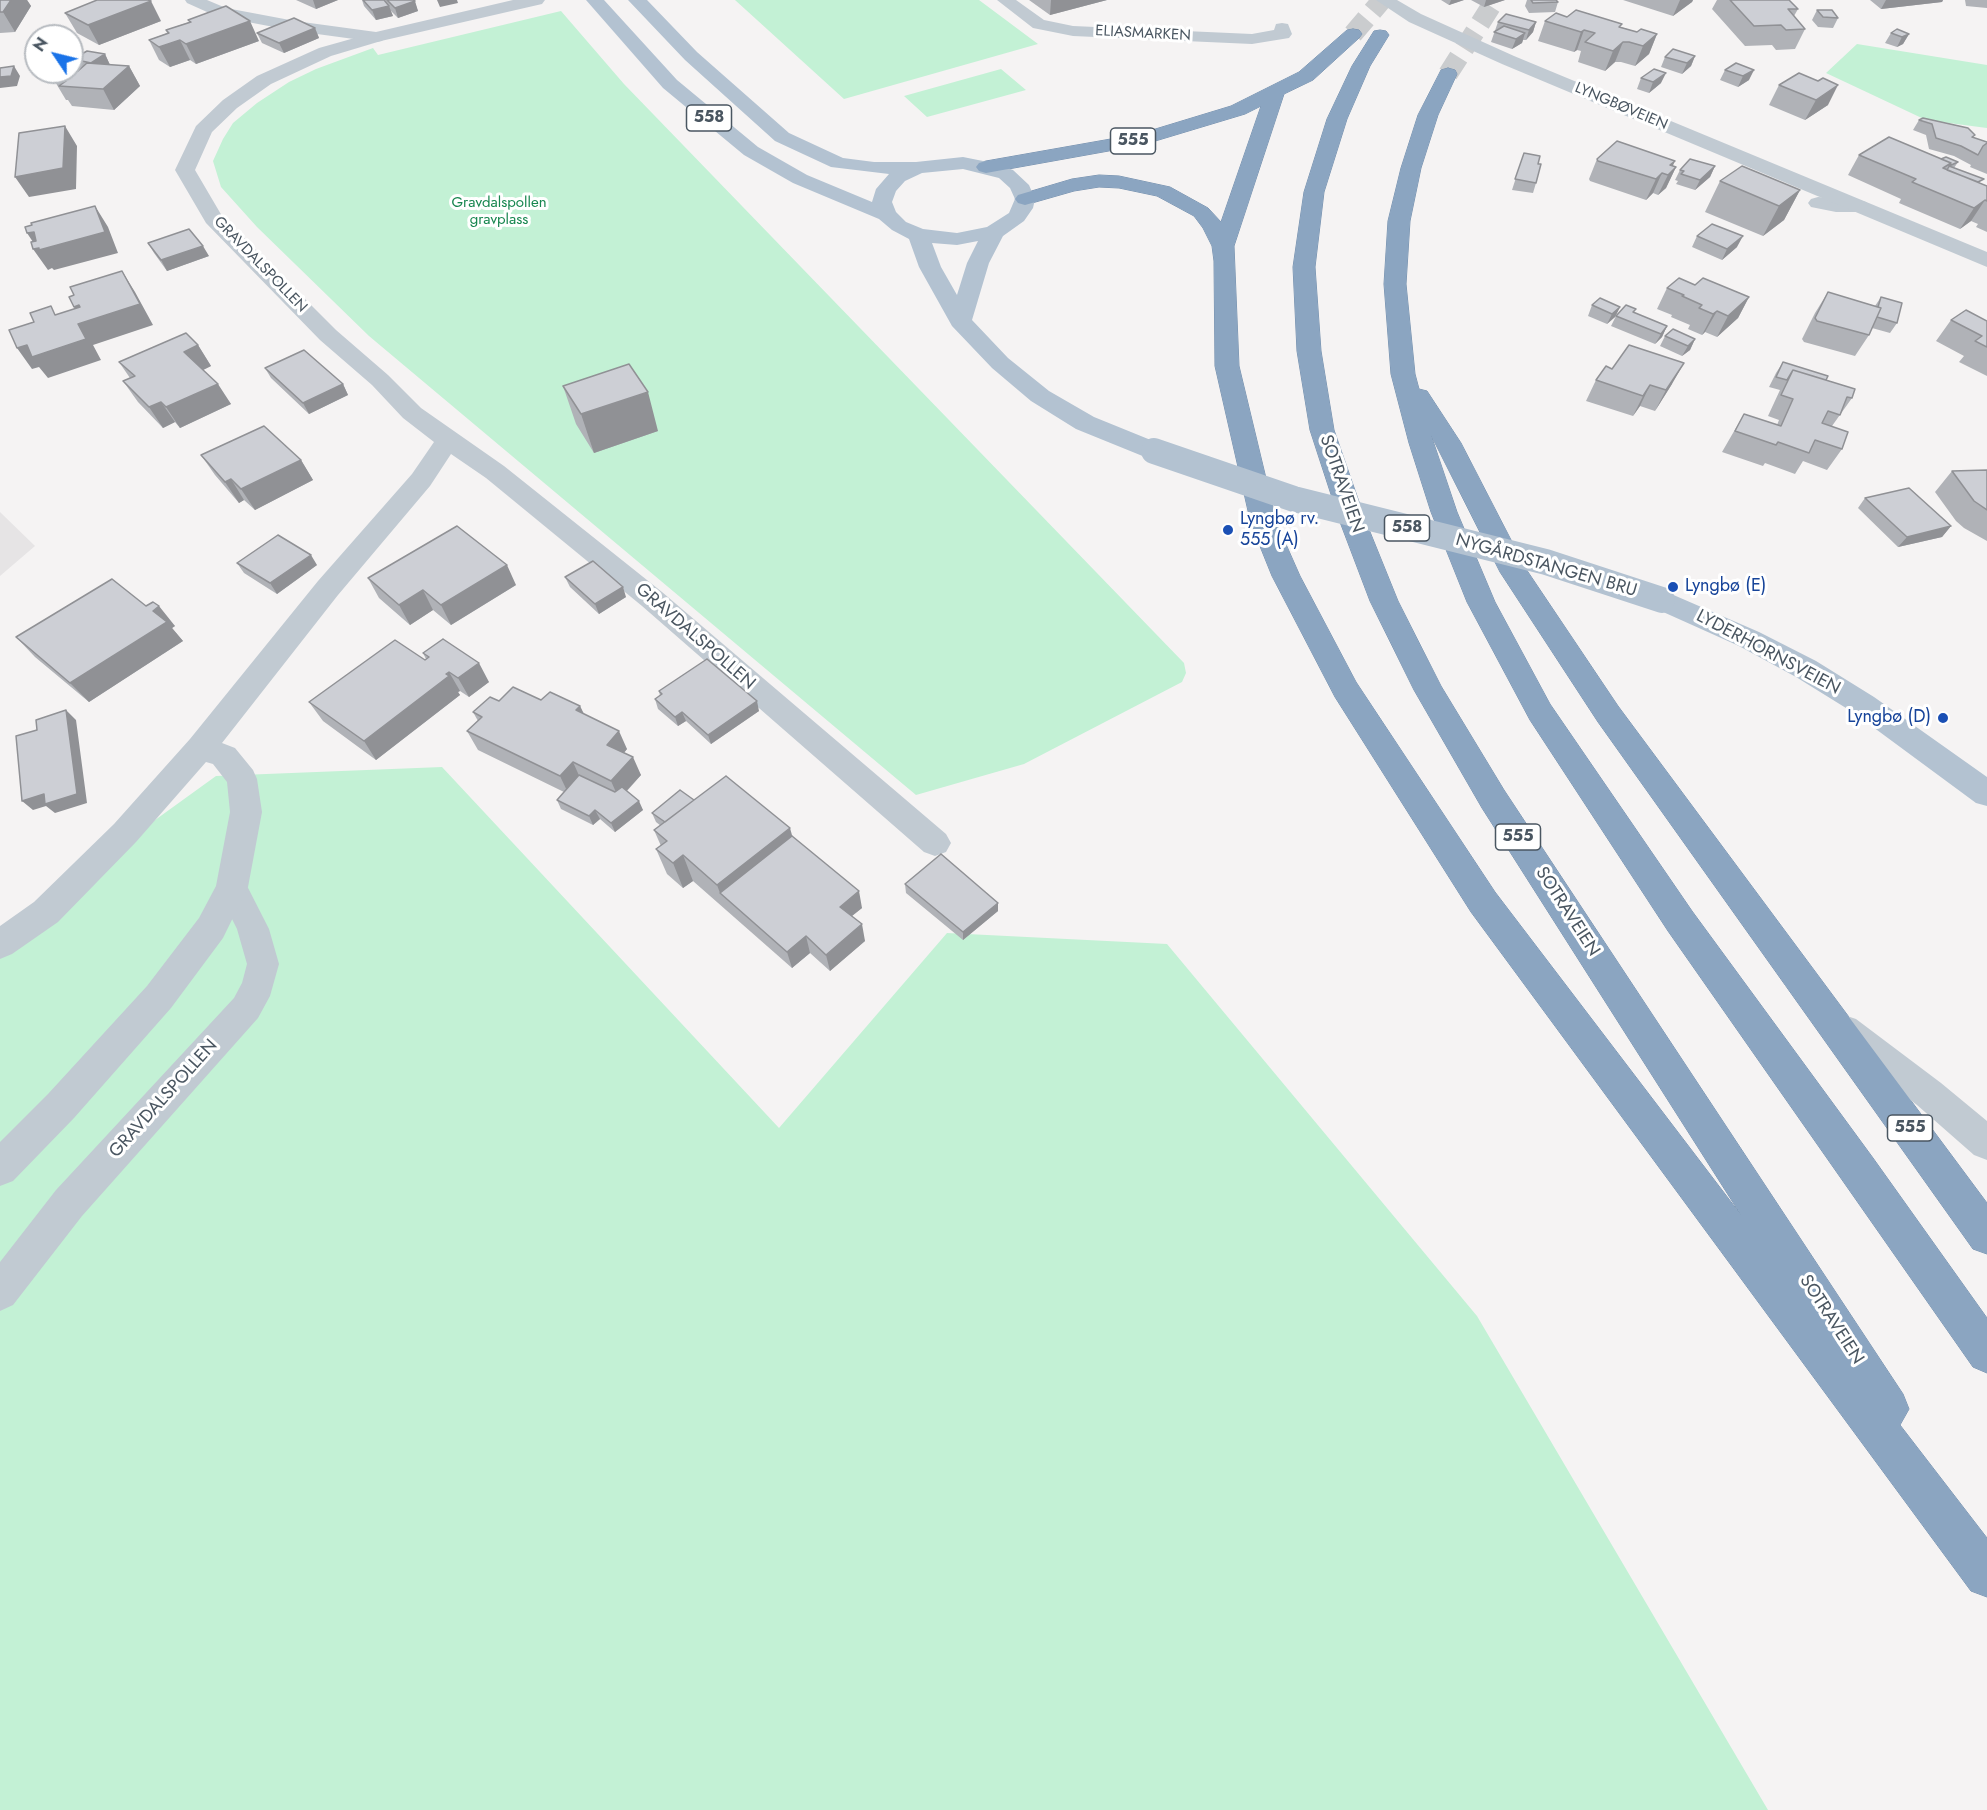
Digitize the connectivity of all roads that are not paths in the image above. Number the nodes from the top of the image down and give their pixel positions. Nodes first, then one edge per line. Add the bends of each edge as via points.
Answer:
1 (193, 0) edge
2 (536, 0) edge
3 (595, 0) edge
4 (637, 0) edge
5 (1005, 0) edge
6 (1386, 0) edge
7 (1282, 28) dead end
8 (376, 37) junction
9 (1448, 74) tunnel mouth
10 (1275, 93) junction
11 (986, 167) junction
12 (916, 168) junction
13 (1025, 199) junction
14 (1818, 203) dead end
15 (1859, 206) junction
16 (886, 215) junction
17 (994, 232) junction
18 (918, 235) junction
19 (1223, 246) junction
20 (1987, 260) edge
21 (960, 321) junction
22 (1403, 374) junction
23 (448, 440) junction
24 (1662, 600) joint
25 (201, 747) junction
26 (1987, 794) edge
27 (934, 843) dead end
28 (232, 887) junction
29 (0, 944) edge
30 (1832, 1022) junction
31 (1987, 1143) edge
32 (0, 1168) edge
33 (1987, 1235) edge
34 (0, 1292) edge
35 (1987, 1353) edge
36 (1987, 1563) edge
37 (1987, 1575) edge

1 - 8 lane, GRAVDALSPOLLEN via 233,14
2 - 8 street, GRAVDALSPOLLEN
3 - 16 main road, 558 via 670,84 751,151 800,179
4 - 12 main road, 558 via 691,56 782,137 838,163
5 - 7 lane, ELIASMARKEN via 1039,24 1073,31 1252,39 1283,34
6 - 15 street, LYNGBØVEIEN via 1415,18 1508,60
8 - 23 street, GRAVDALSPOLLEN via 292,66 230,104 203,130 185,170 213,219 328,335 412,413
9 - 22 highway, 555 via 1428,115 1399,221 1395,284
10 - 11 highway, 555 via 1194,125 1142,139
10 - 19 highway
10 - 36 highway, SOTRAVEIEN / 555 via 1366,35 1361,66 1337,119 1314,192 1304,267 1309,351 1322,430 1384,601 1429,690 1493,799
11 - 12 main road, 558 via 947,163
11 - 13 main road, 558 via 1006,174 1019,185
12 - 16 main road, 558 via 885,189 882,202
13 - 17 main road, 558 via 1017,217
13 - 19 highway via 1051,189 1099,181 1142,186 1174,196 1201,212
14 - 15 lane, LYNGBØVEIEN
15 - 20 street, LYNGBØVEIEN
16 - 18 main road, 558
17 - 18 main road, 558 via 957,239
17 - 21 main road, 558 via 978,263
18 - 21 main road, 558 via 930,267
19 - 37 highway via 1227,366 1264,524 1286,576 1345,689 1483,902
21 - 24 main road, NYGÅRDSTANGEN BRU / 558, bridge via 1000,363 1040,396 1085,423 1154,451 1294,499 1546,562
22 - 30 highway, 555 via 1449,443 1514,572 1608,714
22 - 35 highway, 555 via 1444,512 1481,602 1540,712 1680,921
23 - 25 street via 421,480 328,588
23 - 27 street, GRAVDALSPOLLEN via 495,472 652,599
24 - 26 main road, LYDERHORNSVEIEN / 558 via 1806,669 1926,747
25 - 28 street via 224,756 242,779 246,812
25 - 29 street via 125,833 46,912
28 - 32 street via 211,928 159,997
28 - 34 lane, GRAVDALSPOLLEN via 253,929 263,964 258,986 246,1008 69,1203
30 - 31 lane
30 - 33 highway, 555

